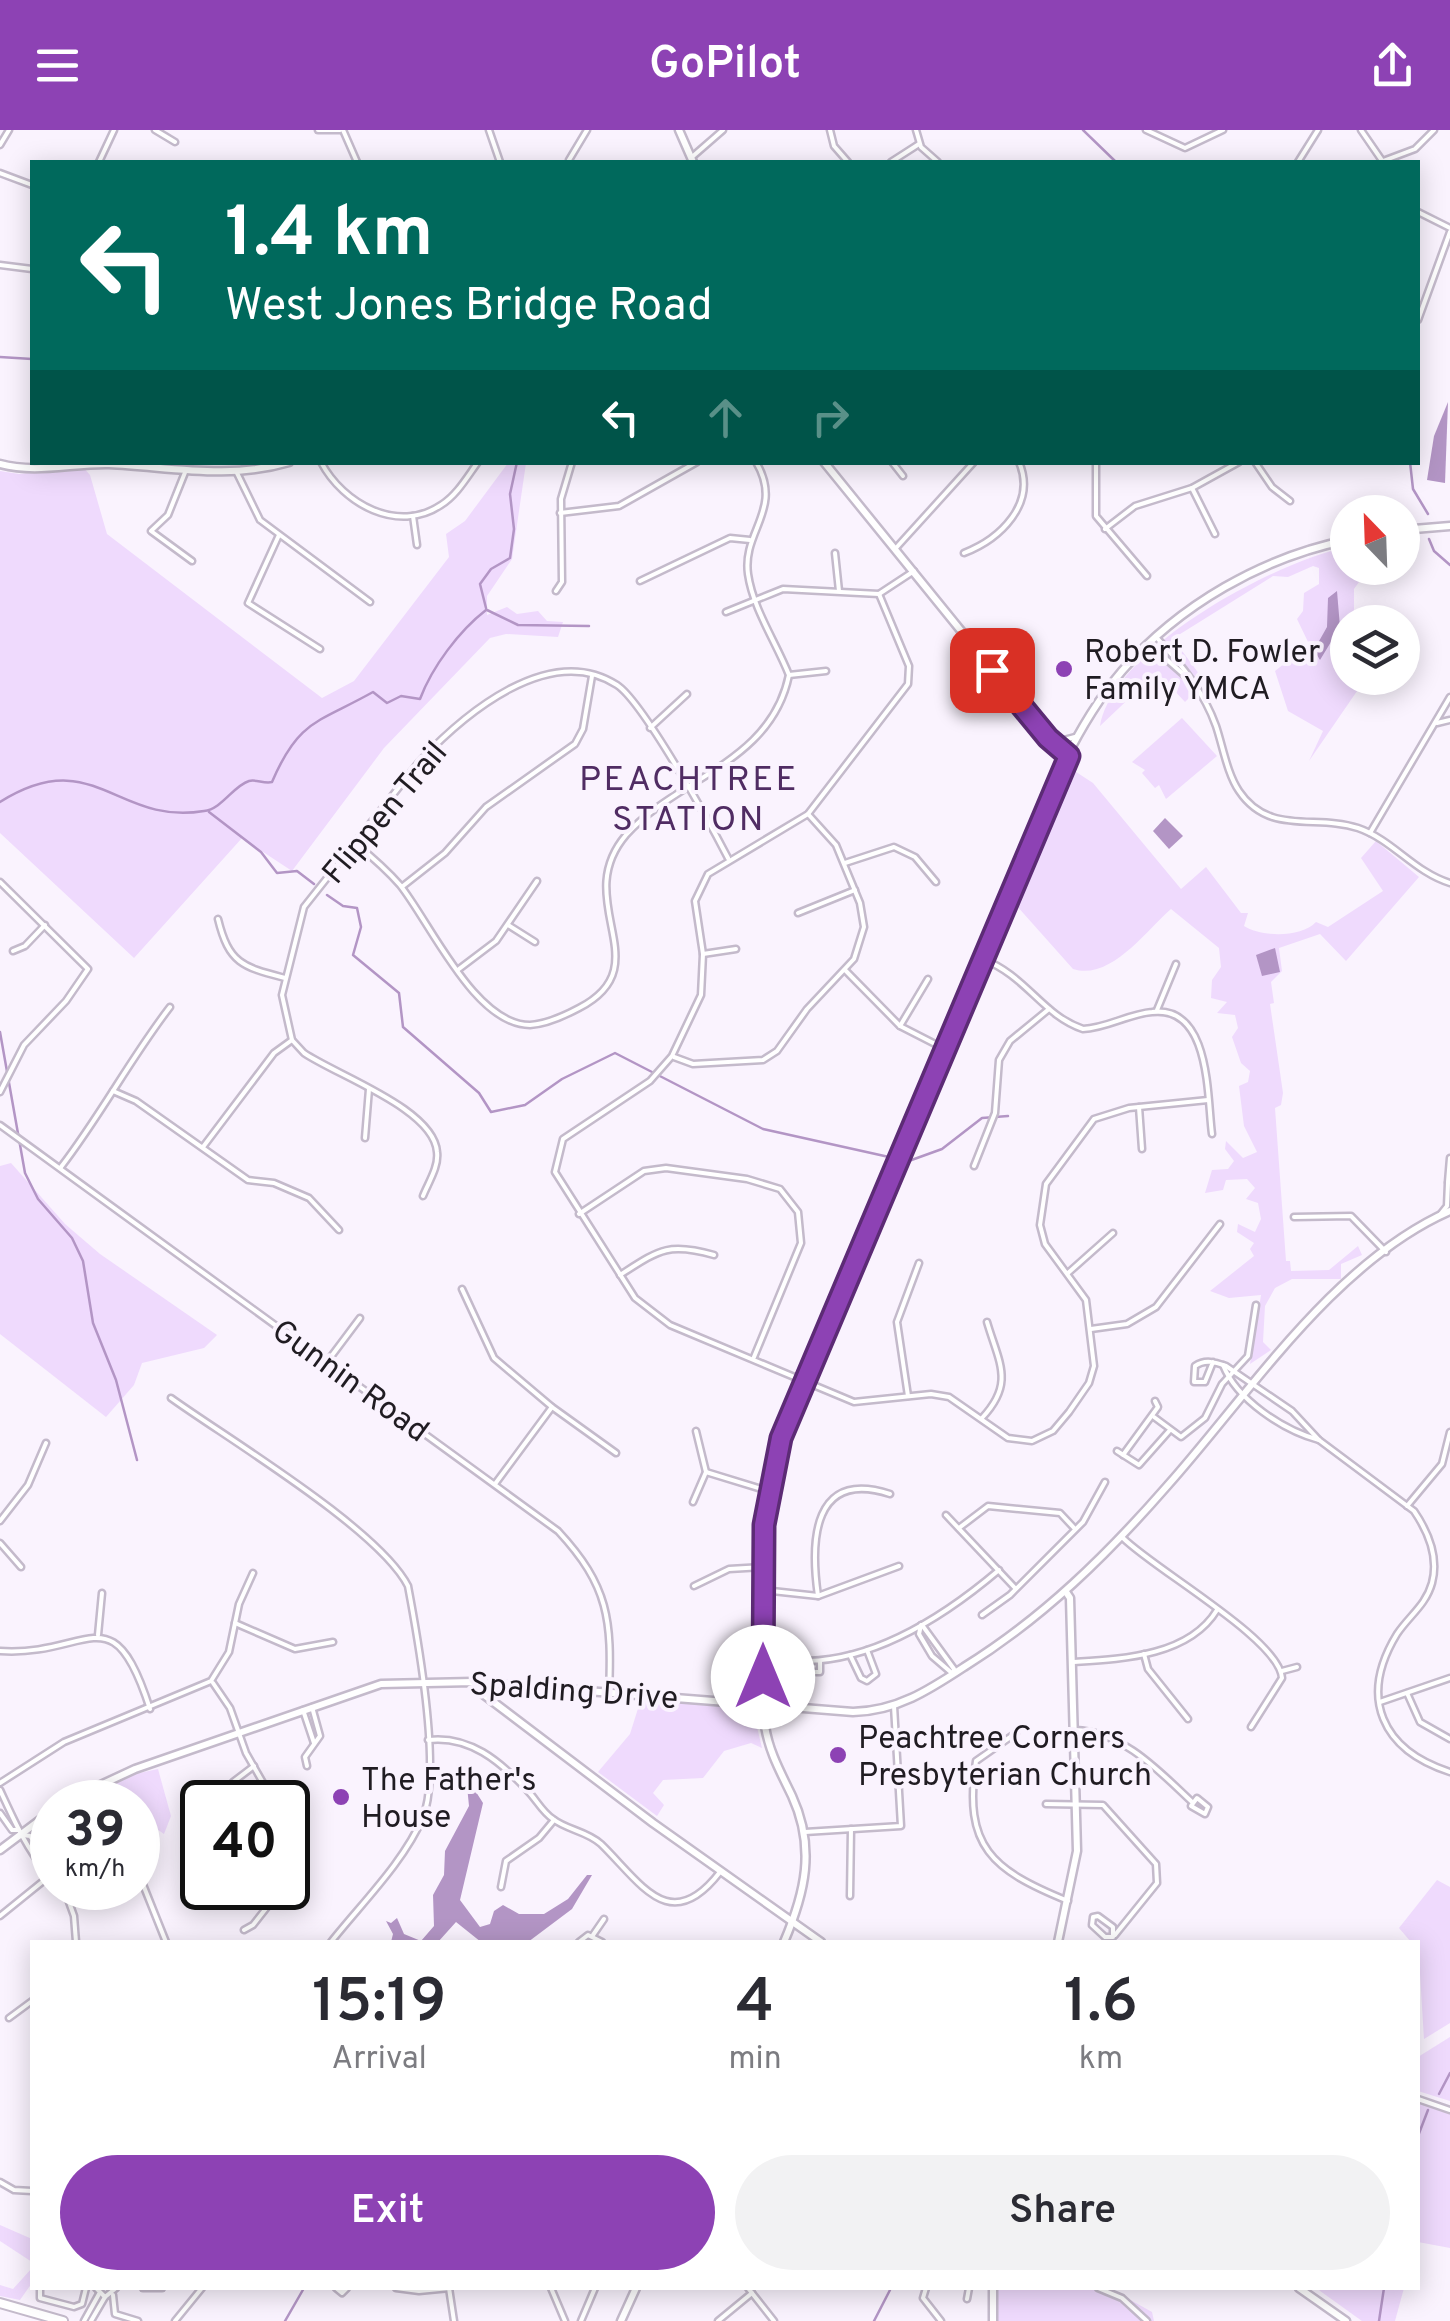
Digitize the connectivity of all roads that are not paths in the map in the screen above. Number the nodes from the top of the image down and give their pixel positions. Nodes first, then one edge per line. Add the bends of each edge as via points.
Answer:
1 (9, 130) edge
2 (114, 130) edge
3 (155, 130) edge
4 (318, 130) edge
5 (341, 130) edge
6 (488, 130) edge
7 (587, 130) edge
8 (679, 130) edge
9 (724, 130) edge
10 (830, 130) edge
11 (916, 130) edge
12 (1146, 130) edge
13 (1223, 130) edge
14 (1318, 130) edge
15 (1361, 130) edge
16 (1434, 130) edge
17 (175, 142) dead end
18 (919, 144) junction
19 (0, 145) edge
20 (100, 160) edge
21 (357, 160) edge
22 (499, 160) edge
23 (569, 160) dead end
24 (692, 160) edge
25 (846, 160) edge
26 (894, 160) edge
27 (936, 160) edge
28 (1299, 160) edge
29 (1382, 160) edge
30 (1389, 160) edge
31 (0, 173) edge
32 (30, 184) edge
33 (1420, 213) edge
34 (1450, 230) edge
35 (0, 265) edge
36 (30, 269) edge
37 (1420, 314) edge
38 (0, 464) edge
39 (93, 465) edge
40 (159, 465) edge
41 (275, 465) edge
42 (322, 465) edge
43 (476, 465) edge
44 (571, 465) edge
45 (692, 465) edge
46 (757, 465) edge
47 (827, 465) edge
48 (893, 465) edge
49 (971, 465) edge
50 (1020, 465) edge
51 (1096, 465) edge
52 (1234, 465) edge
53 (1256, 465) edge
54 (186, 470) junction
55 (237, 473) junction
56 (903, 476) dead end
57 (1192, 488) junction
58 (1290, 501) dead end
59 (560, 513) junction
60 (412, 516) junction
61 (1450, 526) edge
62 (1420, 528) edge
63 (1105, 530) junction
64 (1214, 534) dead end
65 (279, 535) junction
66 (752, 541) junction
67 (417, 544) dead end
68 (1330, 545) edge
69 (896, 548) junction
70 (835, 552) dead end
71 (964, 553) dead end
72 (192, 560) dead end
73 (914, 571) junction
74 (1147, 576) dead end
75 (640, 581) dead end
76 (556, 591) dead end
77 (838, 591) junction
78 (879, 594) junction
79 (755, 600) junction
80 (370, 602) dead end
81 (726, 612) dead end
82 (1156, 636) junction
83 (1148, 644) junction
84 (320, 649) dead end
85 (1136, 656) junction
86 (1161, 657) junction
87 (826, 671) dead end
88 (789, 675) junction
89 (592, 676) junction
90 (1190, 680) junction
91 (687, 694) dead end
92 (1450, 697) edge
93 (1450, 720) edge
94 (1438, 723) junction
95 (650, 728) junction
96 (1080, 735) junction
97 (1048, 738) junction
98 (1069, 756) junction
99 (689, 788) junction
100 (808, 814) junction
101 (1370, 833) junction
102 (356, 844) junction
103 (728, 860) junction
104 (844, 863) junction
105 (536, 880) dead end
106 (0, 882) edge
107 (936, 882) dead end
108 (1450, 882) edge
109 (401, 888) junction
110 (855, 890) junction
111 (798, 913) dead end
112 (218, 920) dead end
113 (508, 924) junction
114 (45, 926) junction
115 (536, 942) dead end
116 (736, 949) dead end
117 (13, 951) dead end
118 (703, 954) junction
119 (982, 959) junction
120 (1176, 964) dead end
121 (459, 969) junction
122 (845, 970) junction
123 (285, 978) junction
124 (928, 980) dead end
125 (170, 1007) dead end
126 (1049, 1009) junction
127 (1156, 1010) junction
128 (900, 1026) junction
129 (292, 1040) junction
130 (943, 1048) junction
131 (672, 1056) junction
132 (368, 1089) junction
133 (113, 1091) junction
134 (0, 1092) edge
135 (1208, 1100) junction
136 (1139, 1107) junction
137 (0, 1125) edge
138 (1212, 1134) dead end
139 (365, 1138) dead end
140 (202, 1148) junction
141 (1142, 1149) dead end
142 (1450, 1158) edge
143 (974, 1166) dead end
144 (62, 1167) junction
145 (1449, 1186) edge
146 (423, 1196) dead end
147 (1450, 1211) edge
148 (579, 1214) junction
149 (1439, 1216) junction
150 (1294, 1217) dead end
151 (1220, 1224) dead end
152 (339, 1230) dead end
153 (1113, 1233) dead end
154 (1386, 1252) junction
155 (714, 1256) dead end
156 (918, 1263) dead end
157 (1068, 1273) junction
158 (620, 1275) junction
159 (462, 1289) dead end
160 (1256, 1305) dead end
161 (360, 1318) dead end
162 (988, 1322) dead end
163 (1091, 1330) junction
164 (753, 1359) junction
165 (326, 1362) junction
166 (1213, 1362) junction
167 (1223, 1364) junction
168 (1234, 1371) junction
169 (1228, 1378) junction
170 (804, 1382) junction
171 (1252, 1386) junction
172 (1245, 1394) junction
173 (908, 1396) junction
174 (171, 1398) dead end
175 (1154, 1401) dead end
176 (552, 1407) junction
177 (1154, 1417) junction
178 (982, 1418) junction
179 (696, 1430) dead end
180 (1170, 1430) junction
181 (1450, 1432) edge
182 (1319, 1440) junction
183 (46, 1443) dead end
184 (616, 1453) dead end
185 (706, 1472) junction
186 (1105, 1482) dead end
187 (494, 1485) junction
188 (768, 1491) junction
189 (890, 1494) dead end
190 (693, 1502) dead end
191 (1407, 1506) junction
192 (946, 1515) dead end
193 (0, 1522) edge
194 (959, 1528) junction
195 (1076, 1530) junction
196 (1122, 1536) junction
197 (0, 1543) edge
198 (763, 1566) junction
199 (900, 1566) dead end
200 (20, 1567) dead end
201 (999, 1570) junction
202 (253, 1573) dead end
203 (694, 1586) dead end
204 (1015, 1588) junction
205 (763, 1590) junction
206 (1066, 1592) junction
207 (102, 1594) dead end
208 (818, 1596) junction
209 (1217, 1610) junction
210 (982, 1615) dead end
211 (235, 1623) junction
212 (921, 1625) junction
213 (98, 1635) junction
214 (333, 1642) dead end
215 (0, 1650) edge
216 (867, 1650) junction
217 (1144, 1654) junction
218 (850, 1655) junction
219 (941, 1656) junction
220 (820, 1661) dead end
221 (1074, 1662) junction
222 (1297, 1668) dead end
223 (1282, 1671) junction
224 (954, 1674) junction
225 (1450, 1678) edge
226 (422, 1680) junction
227 (212, 1682) junction
228 (479, 1683) junction
229 (609, 1693) junction
230 (1407, 1693) junction
231 (1380, 1702) junction
232 (764, 1705) junction
233 (894, 1706) junction
234 (312, 1707) junction
235 (150, 1709) junction
236 (303, 1710) junction
237 (1188, 1719) dead end
238 (1250, 1728) dead end
239 (1076, 1730) junction
240 (240, 1733) junction
241 (1016, 1733) dead end
242 (1450, 1739) edge
243 (428, 1740) junction
244 (314, 1744) junction
245 (254, 1766) junction
246 (307, 1766) dead end
247 (1450, 1772) edge
248 (111, 1780) edge
249 (236, 1780) edge
250 (262, 1780) edge
251 (0, 1786) edge
252 (1192, 1800) dead end
253 (1076, 1803) junction
254 (1046, 1804) dead end
255 (0, 1813) edge
256 (554, 1820) junction
257 (30, 1827) edge
258 (852, 1828) junction
259 (804, 1832) junction
260 (21, 1833) junction
261 (30, 1836) edge
262 (30, 1849) edge
263 (0, 1850) edge
264 (720, 1872) junction
265 (501, 1887) dead end
266 (30, 1891) edge
267 (850, 1896) dead end
268 (1068, 1900) junction
269 (72, 1910) edge
270 (153, 1910) edge
271 (262, 1910) edge
272 (0, 1916) edge
273 (604, 1919) dead end
274 (793, 1922) junction
275 (244, 1930) dead end
276 (593, 1935) junction
277 (1115, 1935) junction
278 (76, 1940) edge
279 (165, 1940) edge
280 (334, 1940) edge
281 (583, 1940) edge
282 (599, 1940) edge
283 (785, 1940) edge
284 (818, 1940) edge
285 (1058, 1940) edge
286 (30, 2002) edge
287 (9, 2018) dead end
288 (1420, 2100) edge
289 (1450, 2110) edge
290 (0, 2182) edge
291 (30, 2191) edge
292 (40, 2290) edge
293 (86, 2290) edge
294 (115, 2290) edge
295 (200, 2290) edge
296 (408, 2290) edge
297 (434, 2290) edge
298 (449, 2290) edge
299 (551, 2290) edge
300 (595, 2290) edge
301 (635, 2290) edge
302 (750, 2290) edge
303 (925, 2290) edge
304 (969, 2290) edge
305 (993, 2290) edge
306 (1103, 2290) edge
307 (1301, 2290) edge
308 (100, 2293) edge
309 (113, 2295) junction
310 (967, 2299) dead end
311 (0, 2303) edge
312 (565, 2320) edge
313 (63, 2321) edge
314 (87, 2321) edge
315 (138, 2321) edge
316 (175, 2321) edge
317 (454, 2321) edge
318 (578, 2321) edge
319 (621, 2321) edge
320 (718, 2321) edge
321 (774, 2321) edge
322 (941, 2321) edge
323 (993, 2321) edge
324 (1147, 2321) edge
325 (1346, 2321) edge

1 - 19 street
2 - 20 street
3 - 17 street
4 - 5 street
5 - 21 street
6 - 22 street
7 - 23 street
8 - 24 street
9 - 24 street
10 - 25 street
11 - 18 street
12 - 13 street via 1185,148
14 - 28 street
15 - 29 street
16 - 30 street
18 - 26 street
18 - 27 street
31 - 32 street
33 - 34 street
34 - 37 street
35 - 36 street
38 - 39 street
40 - 54 street
41 - 55 street
42 - 60 street via 366,508
43 - 60 street via 447,501
44 - 59 street
45 - 59 street via 619,506
46 - 66 street via 766,502
47 - 69 street
48 - 56 street
49 - 69 street
50 - 71 street via 1026,488 1017,511 986,544
51 - 63 street via 1094,506
52 - 57 street
53 - 58 street
54 - 55 street
54 - 72 street via 168,515 151,531
55 - 65 street via 260,520
57 - 63 street via 1134,506
57 - 64 street
59 - 76 street via 562,582
60 - 67 street
61 - 62 street
63 - 74 street
65 - 80 street
65 - 84 street via 248,602
66 - 75 street via 730,538
66 - 79 street via 747,571
68 - 82 street via 1246,576
69 - 73 street
70 - 77 street
73 - 78 street
73 - 97 street
77 - 78 street
77 - 79 street via 783,589
78 - 100 street via 910,666 908,684
79 - 81 street
79 - 88 street
82 - 83 street
82 - 90 street
83 - 85 street
83 - 86 street
85 - 86 street
85 - 96 street
86 - 90 street
87 - 88 street
88 - 99 street via 786,693 748,747
89 - 95 street via 618,686
89 - 102 street, Flippen Trail via 537,676 512,685 439,740
89 - 109 street via 575,744 486,807
90 - 101 street via 1208,707 1238,791 1258,811 1288,823 1340,823
91 - 95 street
92 - 94 street
93 - 94 street
94 - 101 street
95 - 99 street
96 - 97 street via 1064,743
96 - 98 street
97 - 98 street
98 - 119 street
99 - 103 street
99 - 121 street via 616,847 604,885 618,960 610,983 593,1001 554,1020 523,1024 492,1012
100 - 103 street
100 - 104 street
101 - 108 street via 1420,870
102 - 109 street
102 - 123 street, Flippen Trail via 304,907
103 - 118 street via 708,874 695,901
104 - 107 street via 894,847 914,857
104 - 110 street
105 - 113 street
106 - 114 street
109 - 121 street
110 - 111 street
110 - 122 street via 864,926
112 - 123 street via 231,956 247,968
113 - 115 street
113 - 121 street
114 - 117 street
114 - 134 street via 83,961 87,974 24,1045
116 - 118 street
118 - 131 street via 702,995
119 - 126 street via 1014,973
119 - 130 street
120 - 127 street
122 - 128 street
122 - 131 street via 763,1060 693,1064
123 - 129 street, Flippen Trail via 282,1011
124 - 128 street
125 - 133 street
126 - 127 street via 1083,1029
126 - 143 street via 999,1060 995,1113
127 - 135 street via 1180,1020 1200,1045
128 - 130 street
129 - 132 street
129 - 140 street via 274,1053
130 - 170 street
131 - 148 street via 650,1081 563,1140 555,1172
132 - 139 street
132 - 146 street via 431,1132 438,1155
133 - 140 street
133 - 144 street
135 - 136 street
135 - 138 street
136 - 141 street
136 - 157 street via 1094,1119 1046,1184 1040,1225
137 - 144 street, Gunnin Road
140 - 152 street via 248,1180 310,1198
142 - 145 street
144 - 165 street, Gunnin Road
145 - 149 street
147 - 149 street, Spalding Drive
148 - 158 street
148 - 164 street via 644,1171 682,1170 780,1189 798,1212 801,1244
149 - 154 street, Spalding Drive
150 - 154 street via 1351,1216
151 - 163 street via 1156,1307 1126,1324
153 - 157 street
154 - 171 street, Spalding Drive via 1308,1320
155 - 158 street via 676,1246
156 - 173 street via 897,1322
157 - 163 street via 1086,1300
158 - 164 street via 651,1313
159 - 176 street via 494,1358
160 - 168 street via 1248,1356
161 - 165 street
162 - 178 street via 1003,1390
163 - 178 street via 1089,1384 1053,1432 1024,1442
164 - 170 street
165 - 187 street, Gunnin Road
166 - 166 street via 1195,1366 1194,1382 1205,1382
166 - 167 street
167 - 168 street
167 - 169 street
168 - 169 street
168 - 171 street
169 - 172 street
169 - 180 street via 1190,1433
170 - 173 street via 854,1402
170 - 188 street
171 - 172 street, Spalding Drive
171 - 182 street via 1292,1411
172 - 182 street via 1278,1422
172 - 196 street, Spalding Drive
173 - 178 street via 949,1397
174 - 226 street via 398,1567 408,1586
175 - 177 street
176 - 184 street
176 - 187 street
177 - 180 street
177 - 180 street via 1120,1453 1140,1465
179 - 185 street
181 - 191 street via 1442,1464
182 - 191 street
183 - 193 street via 28,1485
185 - 188 street
185 - 190 street
186 - 195 street
187 - 229 street, Gunnin Road via 558,1531 600,1584
188 - 198 street
189 - 208 street via 850,1490 825,1505 815,1558
191 - 231 street via 1430,1540 1434,1574 1388,1654
192 - 194 street
194 - 195 street via 988,1506 1060,1513
194 - 201 street
195 - 204 street
196 - 206 street, Spalding Drive
196 - 209 street
197 - 200 street
198 - 203 street via 729,1569
198 - 205 street
199 - 208 street
201 - 204 street
201 - 212 street
202 - 211 street
204 - 210 street
205 - 208 street
205 - 232 street
206 - 221 street
206 - 224 street, Spalding Drive
207 - 213 street
209 - 217 street via 1187,1639
209 - 223 street via 1272,1654
211 - 214 street via 295,1649
211 - 227 street
212 - 216 street
212 - 219 street
212 - 219 street via 932,1656
213 - 215 street via 45,1650
213 - 235 street via 126,1650
216 - 218 street
216 - 218 street via 876,1674 867,1681
217 - 221 street
217 - 237 street via 1148,1669
218 - 220 street
219 - 224 street
221 - 239 street
222 - 223 street
223 - 238 street
224 - 233 street, Spalding Drive
225 - 230 street
226 - 228 street, Spalding Drive
226 - 234 street, Spalding Drive via 381,1684
226 - 243 street
227 - 235 street
227 - 240 street
228 - 229 street, Spalding Drive
228 - 264 street via 479,1691 535,1736
229 - 232 street, Spalding Drive
230 - 231 street
230 - 242 street via 1420,1722
231 - 247 street via 1401,1749
232 - 233 street, Spalding Drive via 854,1712
232 - 259 street via 768,1742
233 - 258 street via 904,1821 898,1828
234 - 236 street, Spalding Drive
234 - 244 street via 320,1736
235 - 251 street via 64,1742
236 - 240 street, Spalding Drive
236 - 244 street
239 - 252 street via 1102,1731
239 - 253 street
240 - 245 street
240 - 248 street, Spalding Drive
241 - 268 street via 976,1761 974,1827 987,1854
243 - 256 street via 474,1746
243 - 280 street via 431,1784 418,1826
244 - 246 street
245 - 249 street
245 - 250 street
251 - 260 street
253 - 254 street
253 - 268 street
253 - 277 street via 1110,1809 1156,1864 1156,1883
255 - 260 street
256 - 264 street via 598,1840 635,1882 672,1904 690,1902
256 - 265 street via 506,1861
257 - 260 street
258 - 259 street
258 - 267 street
259 - 274 street via 807,1867
260 - 261 street
260 - 262 street
260 - 263 street
264 - 274 street
266 - 272 street
268 - 285 street
269 - 278 street
270 - 279 street
271 - 275 street
273 - 276 street
274 - 283 street
274 - 284 street
276 - 281 street
276 - 282 street
277 - 277 street via 1108,1922 1093,1917 1096,1930
286 - 287 street
288 - 289 street
290 - 291 street
292 - 293 street via 40,2298 74,2307
294 - 309 street
295 - 316 street
296 - 297 street
298 - 317 street
299 - 312 street
300 - 318 street
301 - 319 street
302 - 320 street
302 - 321 street
303 - 322 street via 923,2298
304 - 310 street
305 - 323 street
306 - 324 street
307 - 325 street
308 - 309 street
308 - 314 street
309 - 315 street via 114,2314
311 - 313 main road
312 - 318 street

